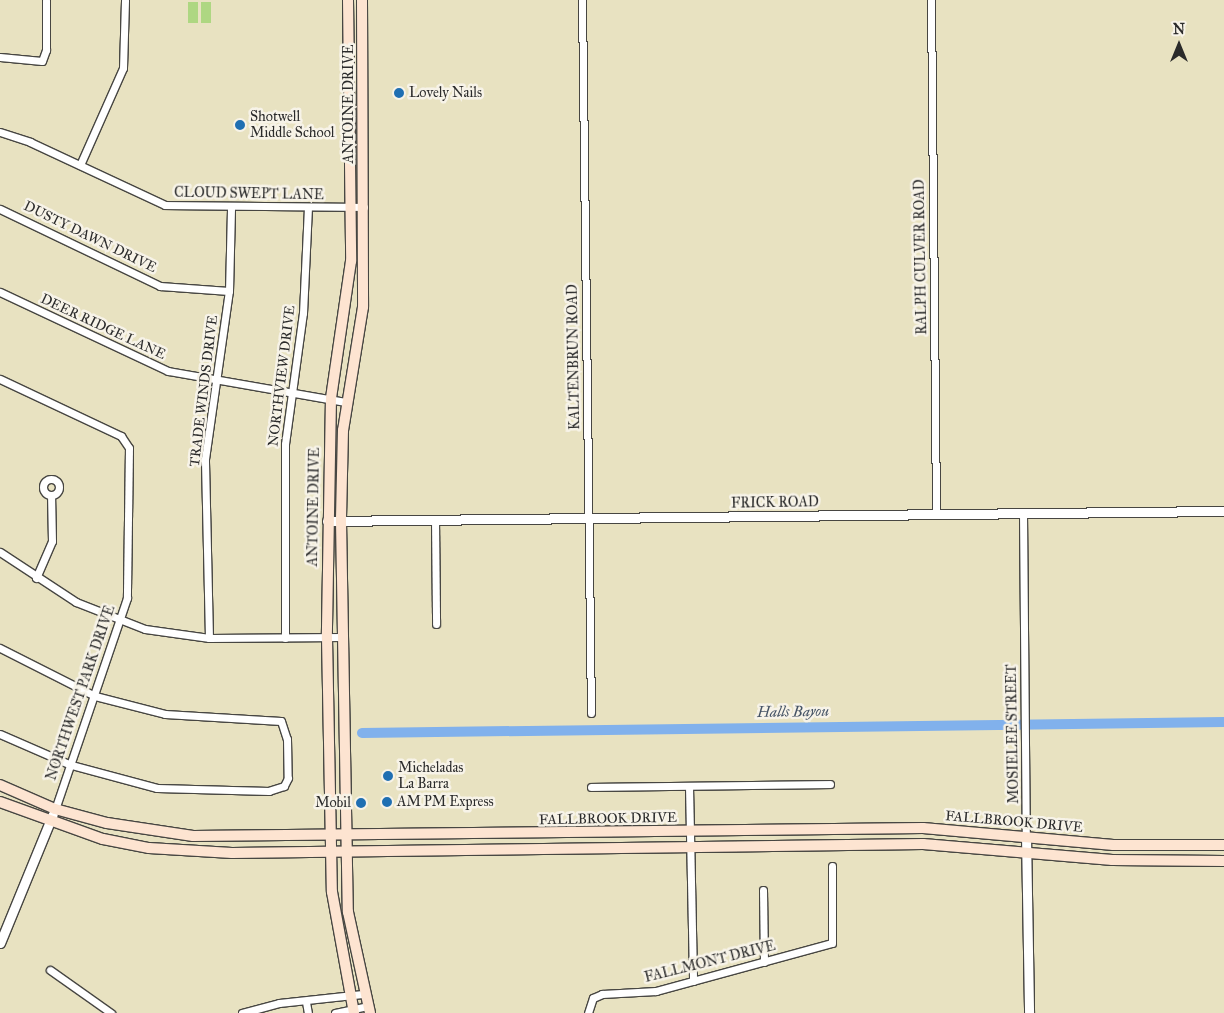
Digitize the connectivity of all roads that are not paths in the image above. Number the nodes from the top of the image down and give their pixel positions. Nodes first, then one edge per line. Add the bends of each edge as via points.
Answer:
1 (46, 0) edge
2 (125, 0) edge
3 (348, 0) edge
4 (362, 0) edge
5 (582, 0) edge
6 (931, 0) edge
7 (349, 50) junction
8 (363, 50) junction
9 (0, 57) edge
10 (0, 132) edge
11 (80, 164) junction
12 (308, 207) junction
13 (364, 207) junction
14 (231, 208) junction
15 (350, 208) junction
16 (0, 209) edge
17 (229, 291) junction
18 (0, 292) edge
19 (0, 378) edge
20 (215, 379) junction
21 (290, 390) junction
22 (331, 398) junction
23 (346, 402) junction
24 (51, 495) dead end
25 (1224, 511) edge
26 (1023, 513) junction
27 (936, 514) junction
28 (589, 519) junction
29 (435, 520) junction
30 (327, 521) junction
31 (341, 521) junction
32 (0, 552) edge
33 (36, 578) junction
34 (119, 622) junction
35 (436, 624) dead end
36 (342, 637) junction
37 (209, 638) junction
38 (285, 638) junction
39 (327, 638) junction
40 (0, 648) edge
41 (95, 696) junction
42 (591, 713) dead end
43 (0, 734) edge
44 (71, 765) junction
45 (830, 784) dead end
46 (0, 785) edge
47 (689, 786) junction
48 (591, 787) dead end
49 (0, 802) edge
50 (55, 809) junction
51 (50, 823) junction
52 (690, 832) junction
53 (499, 834) junction
54 (331, 836) junction
55 (346, 836) junction
56 (1026, 836) junction
57 (1224, 845) edge
58 (690, 848) junction
59 (499, 849) junction
60 (331, 851) junction
61 (346, 851) junction
62 (1026, 852) junction
63 (1224, 861) edge
64 (832, 866) dead end
65 (762, 890) dead end
66 (0, 943) edge
67 (764, 962) junction
68 (50, 970) dead end
69 (692, 981) junction
70 (364, 994) junction
71 (348, 996) junction
72 (306, 1002) junction
73 (369, 1009) edge
74 (353, 1011) edge
75 (110, 1013) edge
76 (242, 1013) edge
77 (308, 1013) edge
78 (335, 1013) edge
79 (588, 1013) edge
80 (1029, 1013) edge

1 - 9 street via 46,50 42,61
2 - 11 street via 123,68
3 - 7 main road, ANTOINE DRIVE
4 - 8 main road, ANTOINE DRIVE
5 - 28 street, KALTENBRUN ROAD
6 - 27 street, RALPH CULVER ROAD
7 - 8 main road
7 - 15 main road, ANTOINE DRIVE
8 - 13 main road, ANTOINE DRIVE
10 - 11 street, CLOUD SWEPT LANE
11 - 14 street, CLOUD SWEPT LANE via 165,205
12 - 14 street, CLOUD SWEPT LANE
12 - 15 street, CLOUD SWEPT LANE
12 - 21 street, NORTHVIEW DRIVE via 303,313
13 - 15 street, CLOUD SWEPT LANE
13 - 23 main road, ANTOINE DRIVE via 363,307
14 - 17 street, TRADE WINDS DRIVE
15 - 22 main road, ANTOINE DRIVE via 348,298
16 - 17 street, DUSTY DAWN DRIVE via 160,286
17 - 20 street, TRADE WINDS DRIVE
18 - 20 street, DEER RIDGE LANE via 168,371
19 - 34 street, NORTHWEST PARK DRIVE via 125,441 130,459 131,576
20 - 21 street, DEER RIDGE LANE
20 - 37 street, TRADE WINDS DRIVE via 205,459
21 - 22 street, DEER RIDGE LANE
21 - 38 street, NORTHVIEW DRIVE via 284,481
22 - 23 street, DEER RIDGE LANE
22 - 30 main road, ANTOINE DRIVE
23 - 31 main road, ANTOINE DRIVE
24 - 33 street via 52,541
25 - 26 street, FRICK ROAD
26 - 27 street, FRICK ROAD
26 - 56 street, MOSIELEE STREET
27 - 28 street, FRICK ROAD
28 - 29 street, FRICK ROAD
28 - 42 street, KALTENBRUN ROAD
29 - 31 street, FRICK ROAD
29 - 35 street
30 - 31 street, FRICK ROAD
30 - 39 main road, ANTOINE DRIVE
31 - 36 main road, ANTOINE DRIVE
32 - 33 street
33 - 34 street
34 - 37 street
34 - 41 street, NORTHWEST PARK DRIVE
36 - 39 street
36 - 55 main road, ANTOINE DRIVE
37 - 38 street
38 - 39 street
39 - 54 main road, ANTOINE DRIVE
40 - 41 street
41 - 44 street, NORTHWEST PARK DRIVE
41 - 44 street via 165,714 281,721 287,739 288,778 280,789 246,792 157,788
43 - 44 street
44 - 50 street, NORTHWEST PARK DRIVE
45 - 47 street
46 - 50 main road, FALLBROOK DRIVE
47 - 48 street
47 - 52 street
49 - 51 main road, FALLBROOK DRIVE
50 - 51 street, NORTHWEST PARK DRIVE
50 - 54 main road, FALLBROOK DRIVE via 153,833
51 - 60 main road, FALLBROOK DRIVE via 149,848 232,853
51 - 66 street, NORTHWEST PARK DRIVE
52 - 53 main road, FALLBROOK DRIVE
52 - 56 main road, FALLBROOK DRIVE via 923,828
52 - 58 street
53 - 55 main road, FALLBROOK DRIVE
53 - 59 main road
54 - 55 main road, FALLBROOK DRIVE
54 - 60 main road, ANTOINE DRIVE
55 - 61 main road, ANTOINE DRIVE
56 - 57 main road, FALLBROOK DRIVE via 1113,845
56 - 62 street, MOSIELEE STREET
58 - 59 main road, FALLBROOK DRIVE
58 - 62 main road, FALLBROOK DRIVE via 922,844
58 - 69 street
59 - 61 main road, FALLBROOK DRIVE
60 - 61 main road, FALLBROOK DRIVE
60 - 71 main road, ANTOINE DRIVE via 334,920
61 - 70 main road, ANTOINE DRIVE via 348,912
62 - 63 main road, FALLBROOK DRIVE via 1112,860
62 - 80 street, MOSIELEE STREET
64 - 67 street, FALLMONT DRIVE via 832,943
65 - 67 street
67 - 69 street, FALLMONT DRIVE
68 - 75 street
69 - 79 street, FALLMONT DRIVE via 593,998
70 - 71 street
70 - 73 main road, ANTOINE DRIVE
71 - 72 street
71 - 74 main road, ANTOINE DRIVE
72 - 76 street via 257,1007
72 - 77 street
73 - 74 street
74 - 78 street

